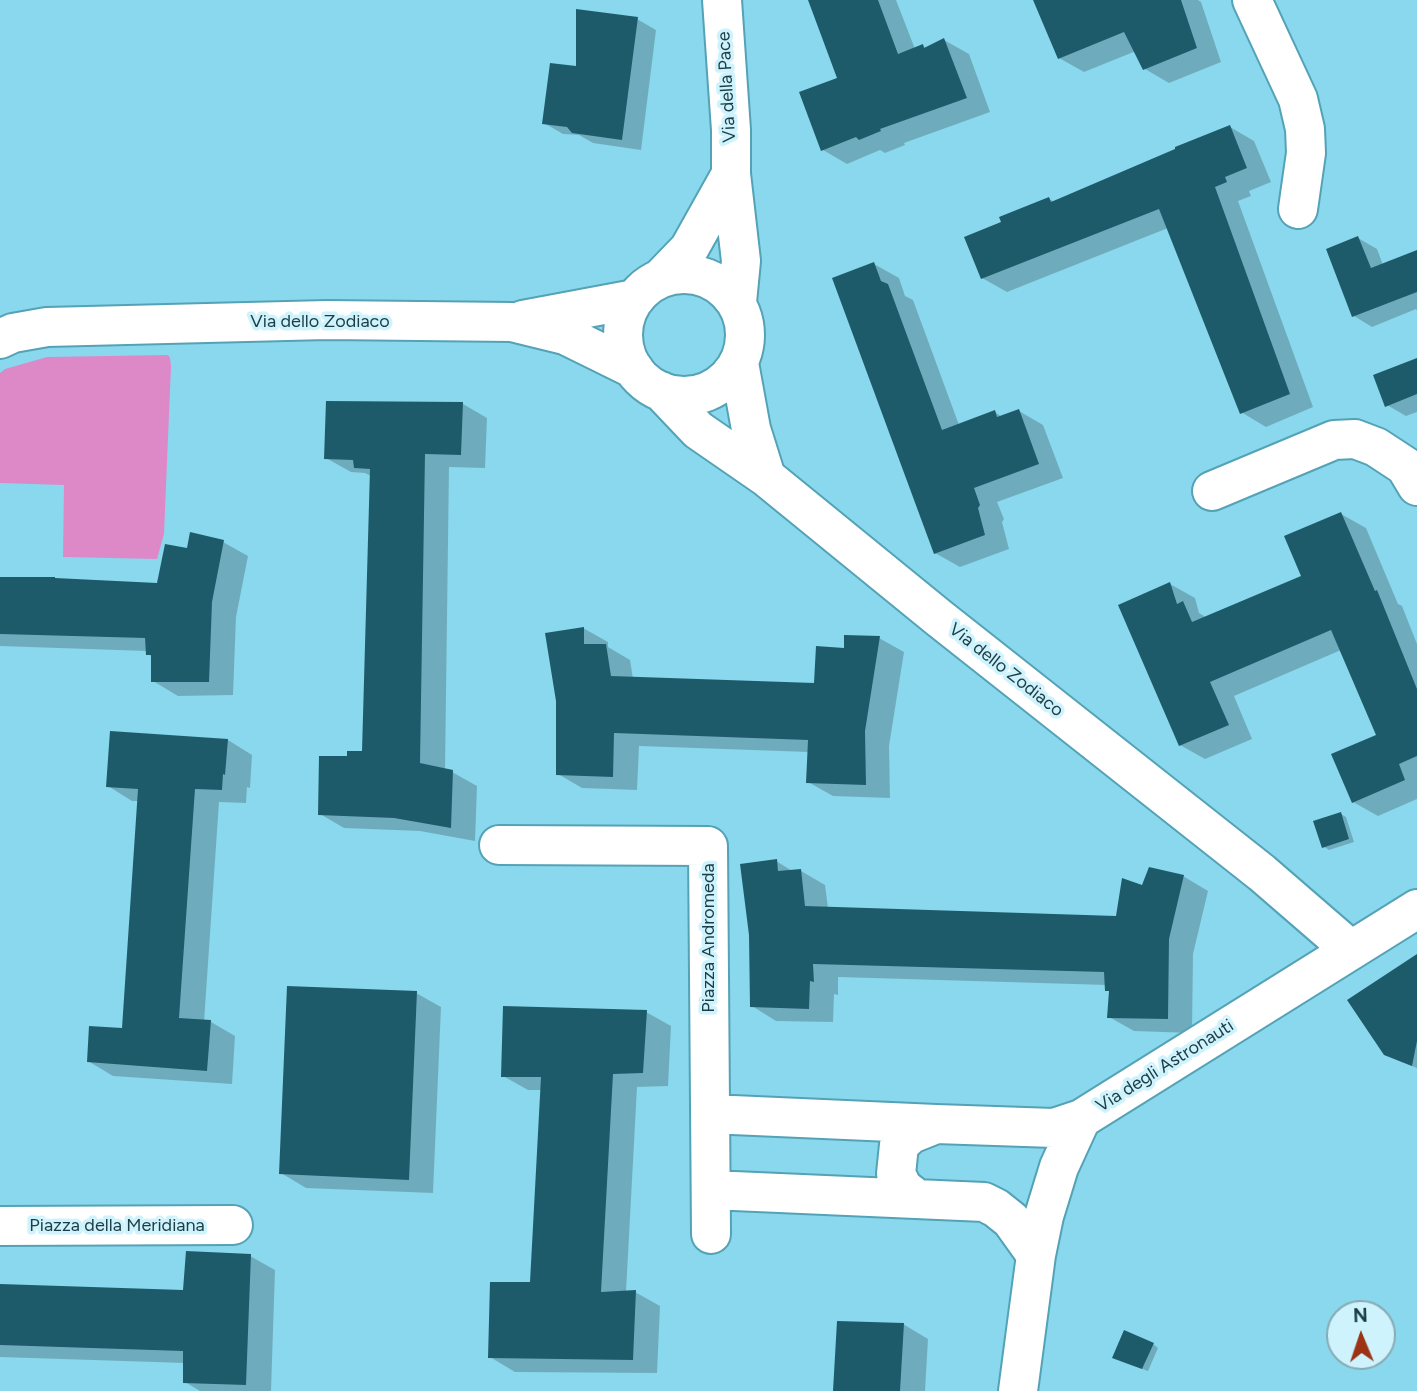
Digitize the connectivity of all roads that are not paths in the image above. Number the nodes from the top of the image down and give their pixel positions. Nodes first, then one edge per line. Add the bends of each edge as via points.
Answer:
1 (722, 0) edge
2 (1252, 0) edge
3 (731, 174) junction
4 (1298, 209) dead end
5 (648, 288) junction
6 (737, 302) junction
7 (512, 322) junction
8 (0, 339) edge
9 (739, 363) junction
10 (647, 380) junction
11 (766, 477) junction
12 (1417, 486) edge
13 (1212, 491) dead end
14 (499, 845) dead end
15 (1417, 909) edge
16 (1351, 950) junction
17 (710, 1114) junction
18 (1081, 1119) junction
19 (936, 1124) junction
20 (711, 1190) junction
21 (916, 1198) junction
22 (233, 1225) dead end
23 (0, 1226) edge
24 (711, 1234) dead end
25 (1036, 1255) junction
26 (1018, 1391) edge

1 - 3 street, Via della Pace
2 - 4 street via 1301,109 1306,153
3 - 5 street, Via della Pace via 688,249
3 - 6 street, Via della Pace via 740,261
5 - 6 street via 678,274 695,274 725,289
5 - 7 street
5 - 10 street, Via della Pace via 626,315 623,334 626,352
6 - 9 street, Via della Pace via 745,343
7 - 8 street, Via dello Zodiaco via 327,320 47,327
7 - 10 street, Via dello Zodiaco via 565,335
9 - 10 street via 729,378 697,395 679,395
9 - 11 street, Via della Pace via 751,429
10 - 11 street, Via dello Zodiaco via 698,430
11 - 16 street, Via dello Zodiaco via 1262,873
12 - 13 street via 1405,466 1355,439 1334,440
14 - 17 street, Piazza Andromeda via 708,846
15 - 16 street, Via degli Astronauti
16 - 18 street, Via degli Astronauti
17 - 19 street
17 - 20 street, Piazza Andromeda
18 - 19 street via 1054,1128
18 - 25 street, Via degli Astronauti via 1059,1167
19 - 21 street via 911,1134 899,1145 896,1174 903,1188
20 - 21 street
20 - 24 street, Piazza Andromeda
21 - 25 street via 984,1202 1011,1220
22 - 23 street, Piazza della Meridiana
25 - 26 street, Via degli Astronauti

